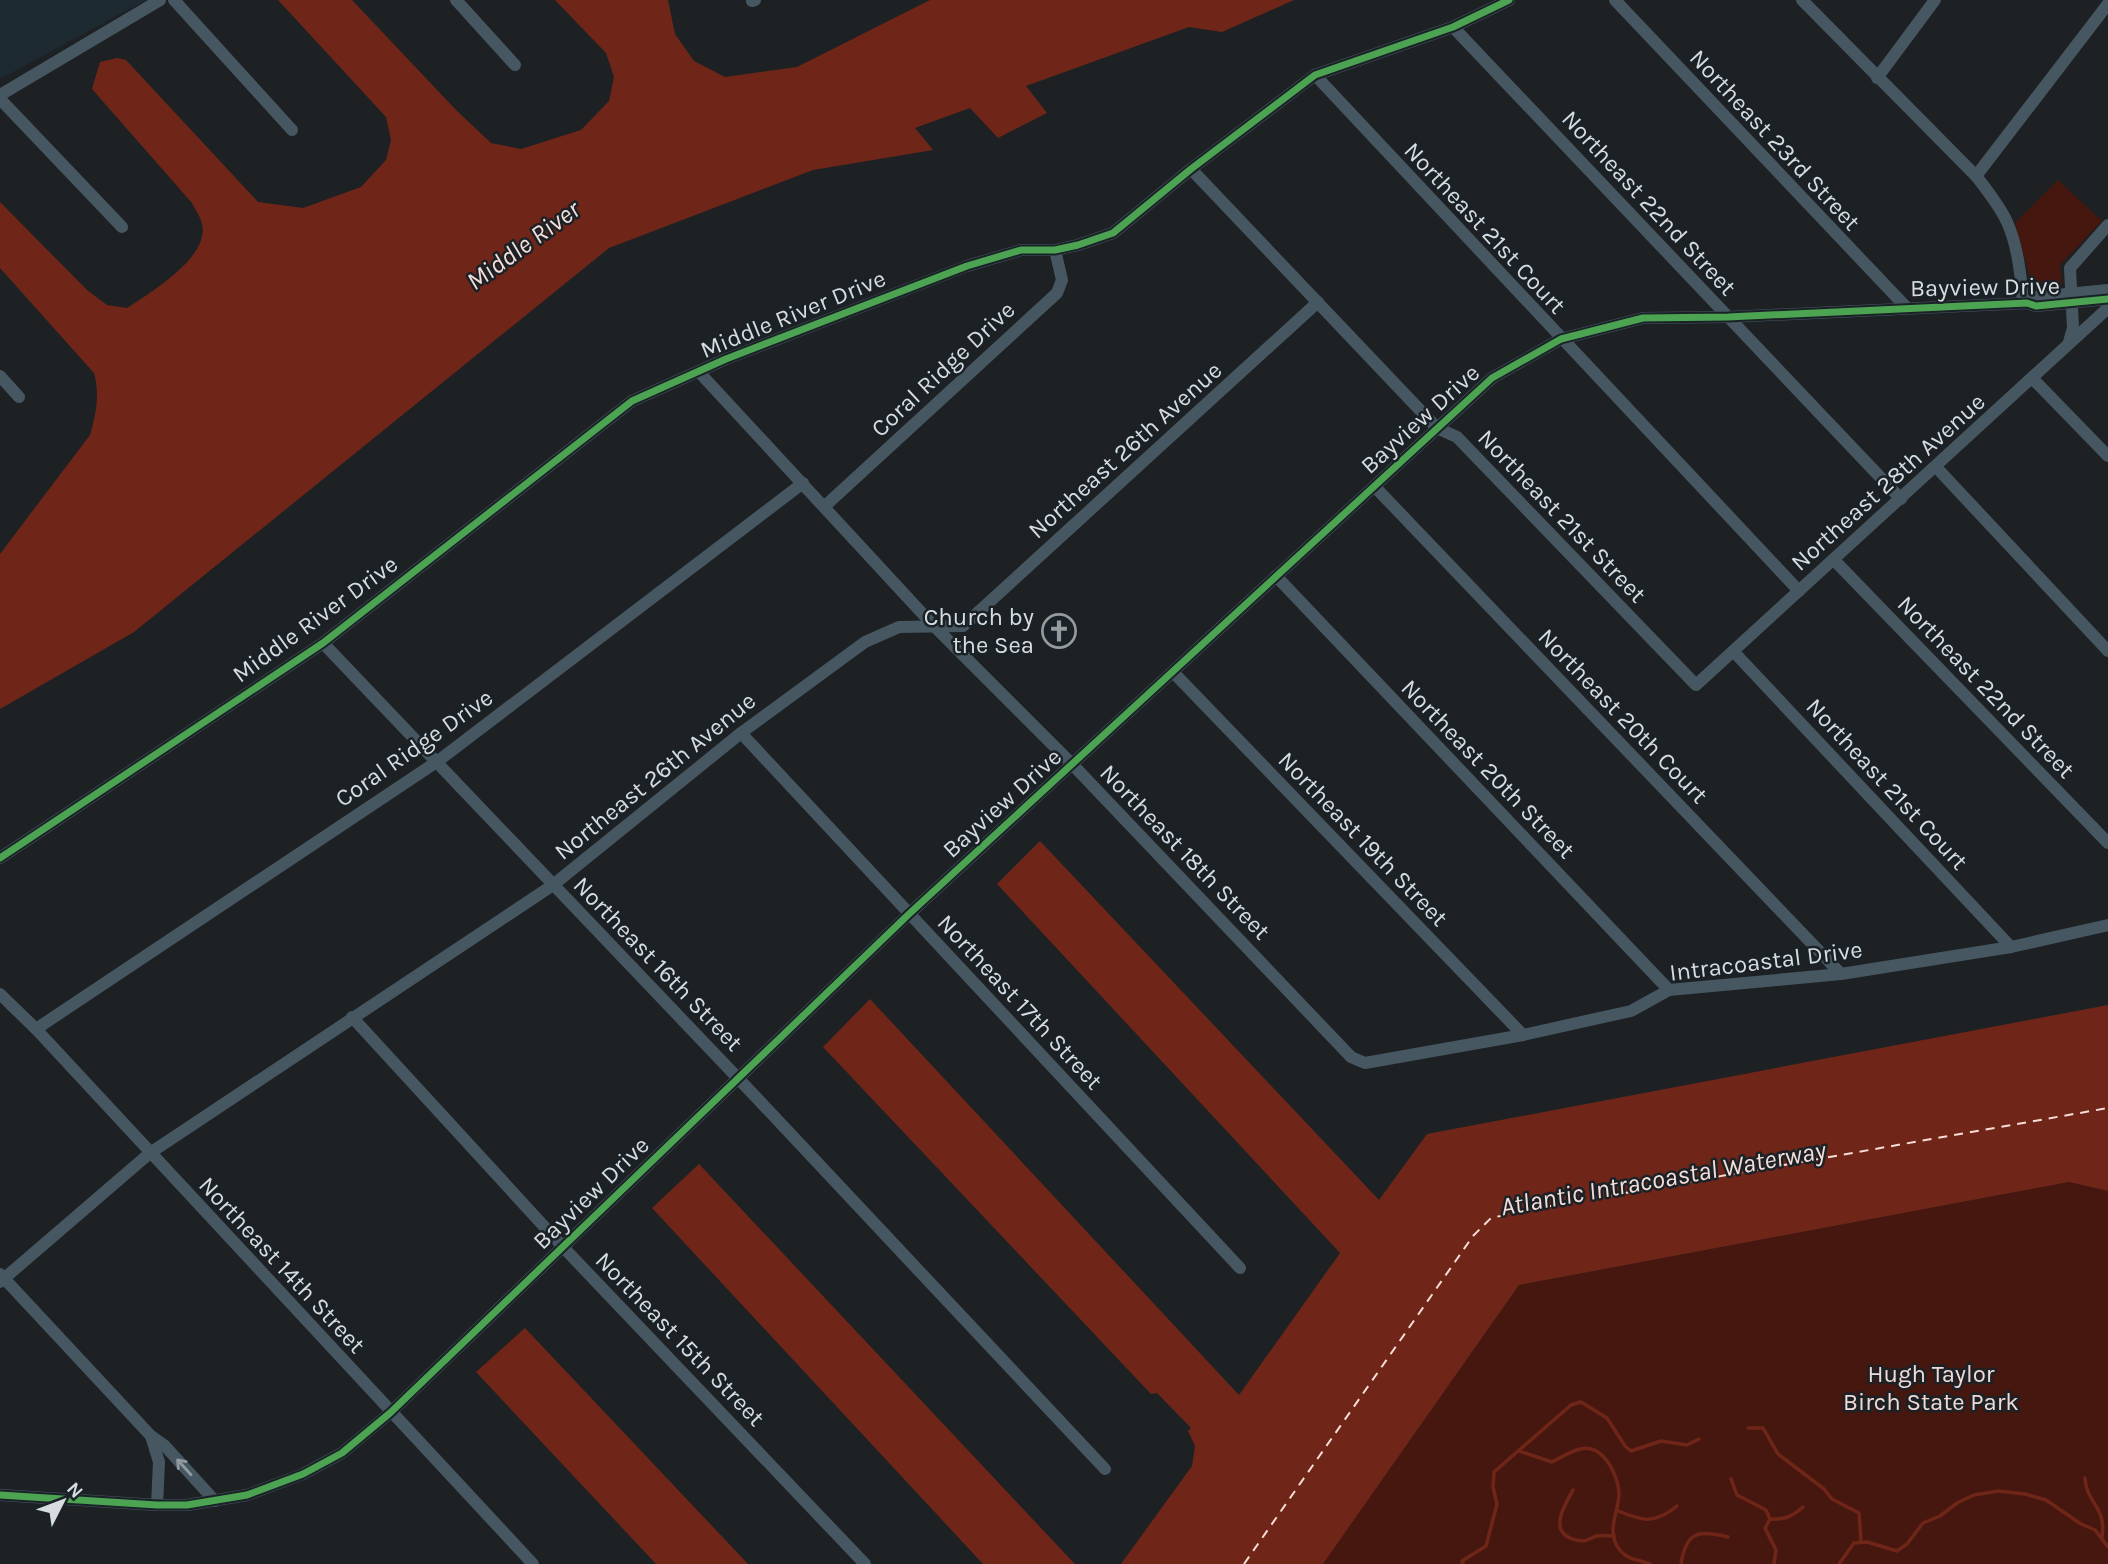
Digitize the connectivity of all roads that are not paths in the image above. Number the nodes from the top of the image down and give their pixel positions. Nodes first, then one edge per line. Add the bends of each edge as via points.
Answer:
1 (160, 0) edge
2 (174, 0) edge
3 (456, 0) edge
4 (1509, 0) edge
5 (1615, 0) edge
6 (1802, 0) edge
7 (1935, 0) edge
8 (2108, 4) edge
9 (1453, 27) junction
10 (515, 65) dead end
11 (1315, 75) junction
12 (1877, 78) junction
13 (0, 97) edge
14 (292, 130) dead end
15 (1191, 169) junction
16 (1976, 176) junction
17 (2108, 225) edge
18 (122, 227) dead end
19 (1055, 250) junction
20 (2108, 290) edge
21 (2071, 299) junction
22 (2108, 299) edge
23 (1318, 302) junction
24 (2025, 303) junction
25 (1906, 307) junction
26 (2108, 308) edge
27 (1728, 317) junction
28 (1561, 339) junction
29 (2067, 347) junction
30 (699, 372) junction
31 (0, 376) edge
32 (2033, 379) junction
33 (19, 397) dead end
34 (1437, 428) junction
35 (2108, 456) edge
36 (1936, 467) junction
37 (803, 483) junction
38 (1375, 487) junction
39 (1900, 499) junction
40 (825, 506) junction
41 (1834, 559) junction
42 (1276, 576) junction
43 (1799, 592) junction
44 (933, 625) junction
45 (323, 643) junction
46 (1733, 651) junction
47 (2108, 651) edge
48 (1173, 672) junction
49 (1696, 685) joint
50 (741, 733) junction
51 (438, 761) junction
52 (1073, 765) junction
53 (2108, 844) edge
54 (0, 858) edge
55 (553, 885) junction
56 (909, 914) junction
57 (2108, 925) edge
58 (2011, 947) junction
59 (1841, 974) junction
60 (1669, 990) junction
61 (0, 994) edge
62 (352, 1017) junction
63 (36, 1029) junction
64 (1523, 1035) junction
65 (1351, 1057) joint
66 (738, 1078) junction
67 (150, 1153) junction
68 (563, 1247) junction
69 (1240, 1268) dead end
70 (1, 1278) edge
71 (390, 1413) junction
72 (151, 1436) junction
73 (1105, 1469) dead end
74 (0, 1494) edge
75 (215, 1501) junction
76 (157, 1506) junction
77 (533, 1564) edge
78 (865, 1564) edge

1 - 13 street
2 - 14 street
3 - 10 street
4 - 9 street, Middle River Drive
5 - 25 street, Northeast 23rd Street
6 - 12 street
7 - 12 street
8 - 16 street
9 - 11 street, Middle River Drive
9 - 27 street, Northeast 22nd Street
11 - 15 street, Middle River Drive
11 - 28 street, Northeast 21st Court
12 - 16 street
13 - 18 street
15 - 19 street, Middle River Drive via 1113,233
15 - 23 street, Northeast 21st Street
16 - 24 street via 2007,222
17 - 21 street via 2070,268
19 - 30 street, Middle River Drive via 1021,250 967,266
19 - 40 street, Coral Ridge Drive via 1062,280 1057,293
20 - 21 street, Bayview Drive
21 - 22 street, Bayview Drive
21 - 24 street, Bayview Drive via 2036,297
21 - 29 street via 2073,328
23 - 34 street, Northeast 21st Street
23 - 44 street, Northeast 26th Avenue via 963,626
24 - 25 street, Bayview Drive
25 - 27 street, Bayview Drive
26 - 29 street, Northeast 28th Avenue
27 - 28 street, Bayview Drive via 1643,318
27 - 39 street, Northeast 22nd Street
28 - 34 street, Bayview Drive via 1492,378
28 - 43 street, Northeast 21st Court
29 - 32 street, Northeast 28th Avenue
30 - 37 street, Northeast 18th Street
30 - 45 street, Middle River Drive via 632,401
31 - 33 street
32 - 35 street
32 - 36 street, Northeast 28th Avenue
34 - 38 street, Bayview Drive
34 - 49 street, Northeast 21st Street via 1457,437
36 - 39 street, Northeast 28th Avenue
36 - 47 street
37 - 40 street, Northeast 18th Street
37 - 51 street, Coral Ridge Drive
38 - 42 street, Bayview Drive
38 - 59 street, Northeast 20th Court
39 - 41 street, Northeast 28th Avenue
40 - 44 street, Northeast 18th Street
41 - 43 street, Northeast 28th Avenue
41 - 53 street, Northeast 22nd Street
42 - 48 street, Bayview Drive
42 - 60 street, Northeast 20th Street
43 - 46 street, Northeast 28th Avenue
44 - 50 street, Northeast 26th Avenue via 899,627 865,642
44 - 52 street, Northeast 18th Street
45 - 51 street, Northeast 16th Street
45 - 54 street, Middle River Drive
46 - 49 street, Northeast 28th Avenue
46 - 58 street, Northeast 21st Court
48 - 52 street, Bayview Drive
48 - 64 street, Northeast 19th Street
50 - 55 street, Northeast 26th Avenue
50 - 56 street, Northeast 17th Street
51 - 55 street, Northeast 16th Street
51 - 63 street, Coral Ridge Drive
52 - 56 street, Bayview Drive
52 - 65 street, Northeast 18th Street
55 - 62 street, Northeast 26th Avenue
55 - 66 street, Northeast 16th Street
56 - 66 street, Bayview Drive
56 - 69 street, Northeast 17th Street
57 - 58 street, Intracoastal Drive
58 - 59 street, Intracoastal Drive
59 - 60 street, Intracoastal Drive
60 - 64 street, Intracoastal Drive via 1631,1012
61 - 63 street, Northeast 14th Street
62 - 67 street, Northeast 26th Avenue
62 - 68 street, Northeast 15th Street
63 - 67 street, Northeast 14th Street
64 - 65 street, Intracoastal Drive via 1366,1063
66 - 68 street, Bayview Drive
66 - 73 street, Northeast 16th Street
67 - 70 street, Northeast 26th Avenue
67 - 71 street, Northeast 14th Street
68 - 71 street, Bayview Drive
68 - 78 street, Northeast 15th Street
70 - 72 street
71 - 75 street, Bayview Drive via 342,1452 303,1474 247,1495
71 - 77 street, Northeast 14th Street
75 -> 72 street
72 - 76 street via 159,1462
74 - 76 street, Bayview Drive
75 - 76 street, Bayview Drive

